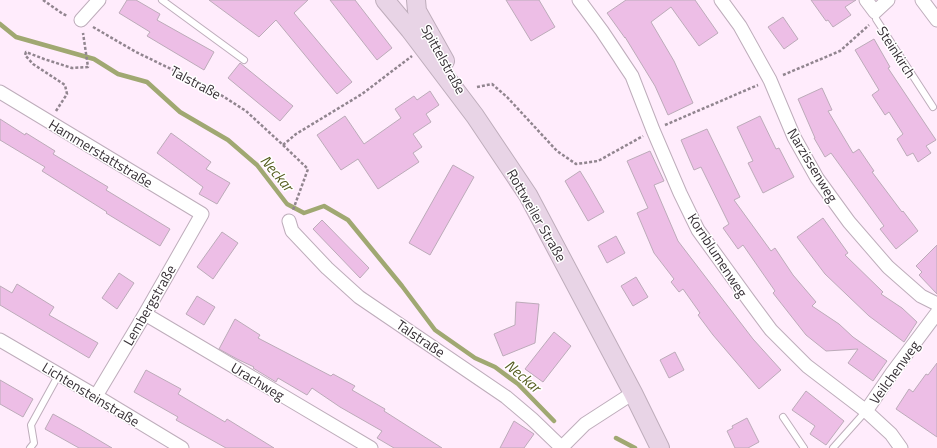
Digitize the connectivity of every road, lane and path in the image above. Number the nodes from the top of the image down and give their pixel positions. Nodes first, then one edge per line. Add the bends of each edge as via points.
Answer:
1 (43, 0) edge
2 (99, 0) edge
3 (162, 0) edge
4 (385, 0) edge
5 (416, 0) edge
6 (579, 0) edge
7 (721, 0) edge
8 (866, 0) edge
9 (888, 0) edge
10 (922, 0) edge
11 (875, 16) junction
12 (81, 20) junction
13 (937, 20) edge
14 (84, 36) dead end
15 (412, 56) dead end
16 (244, 60) dead end
17 (770, 80) junction
18 (476, 87) dead end
19 (0, 92) edge
20 (933, 107) dead end
21 (476, 116) junction
22 (49, 122) junction
23 (653, 130) junction
24 (283, 145) junction
25 (298, 198) dead end
26 (202, 214) joint
27 (289, 221) dead end
28 (937, 304) edge
29 (937, 313) edge
30 (145, 314) junction
31 (0, 340) edge
32 (59, 374) junction
33 (633, 394) junction
34 (96, 396) junction
35 (866, 411) junction
36 (783, 417) dead end
37 (30, 448) edge
38 (182, 448) edge
39 (371, 448) edge
40 (561, 448) edge
41 (660, 448) edge
42 (804, 448) edge
43 (833, 448) edge
44 (900, 448) edge

1 - 12 path, Talstraße via 63,14
2 - 12 street
3 - 16 lane
4 - 21 main road, Rottweiler Straße
5 - 21 main road, Spittelstraße via 417,11
6 - 23 street, Kornblumenweg via 632,76
7 - 17 street, Narzissenweg via 740,26
8 - 11 street
9 - 11 street, Steinkirch
10 - 13 street
11 - 17 path via 840,51
11 - 20 lane, Steinkirch
12 - 24 path, Talstraße via 136,52 210,88 246,111
14 - 22 path via 88,67 72,68 26,52 24,55 65,86 67,94
15 - 24 path via 362,94 296,134
17 - 23 path
17 - 28 street, Narzissenweg via 794,137 817,178 849,222 888,267 921,296
18 - 23 path via 492,84 557,151 576,164 598,161
19 - 22 street, Hammerstattstraße
21 - 33 main road, Rottweiler Straße via 528,195
22 - 26 street, Hammerstattstraße
23 - 35 street, Kornblumenweg via 698,230 748,299 772,330 807,366
24 - 25 path, Talstraße via 308,169
26 - 30 street, Lembergstraße
27 - 40 street, Talstraße via 292,231 359,297 506,397
29 - 35 street, Veilchenweg
30 - 34 street, Lembergstraße
30 - 39 street, Urachweg
31 - 32 street, Lichtensteinstraße
32 - 34 street, Lichtensteinstraße
32 - 37 lane via 31,425 34,443
33 - 40 street via 585,424
33 - 41 main road, Rottweiler Straße
34 - 38 street, Lichtensteinstraße
35 - 43 lane
35 - 44 street, Kornblumenweg via 891,434
36 - 42 lane

